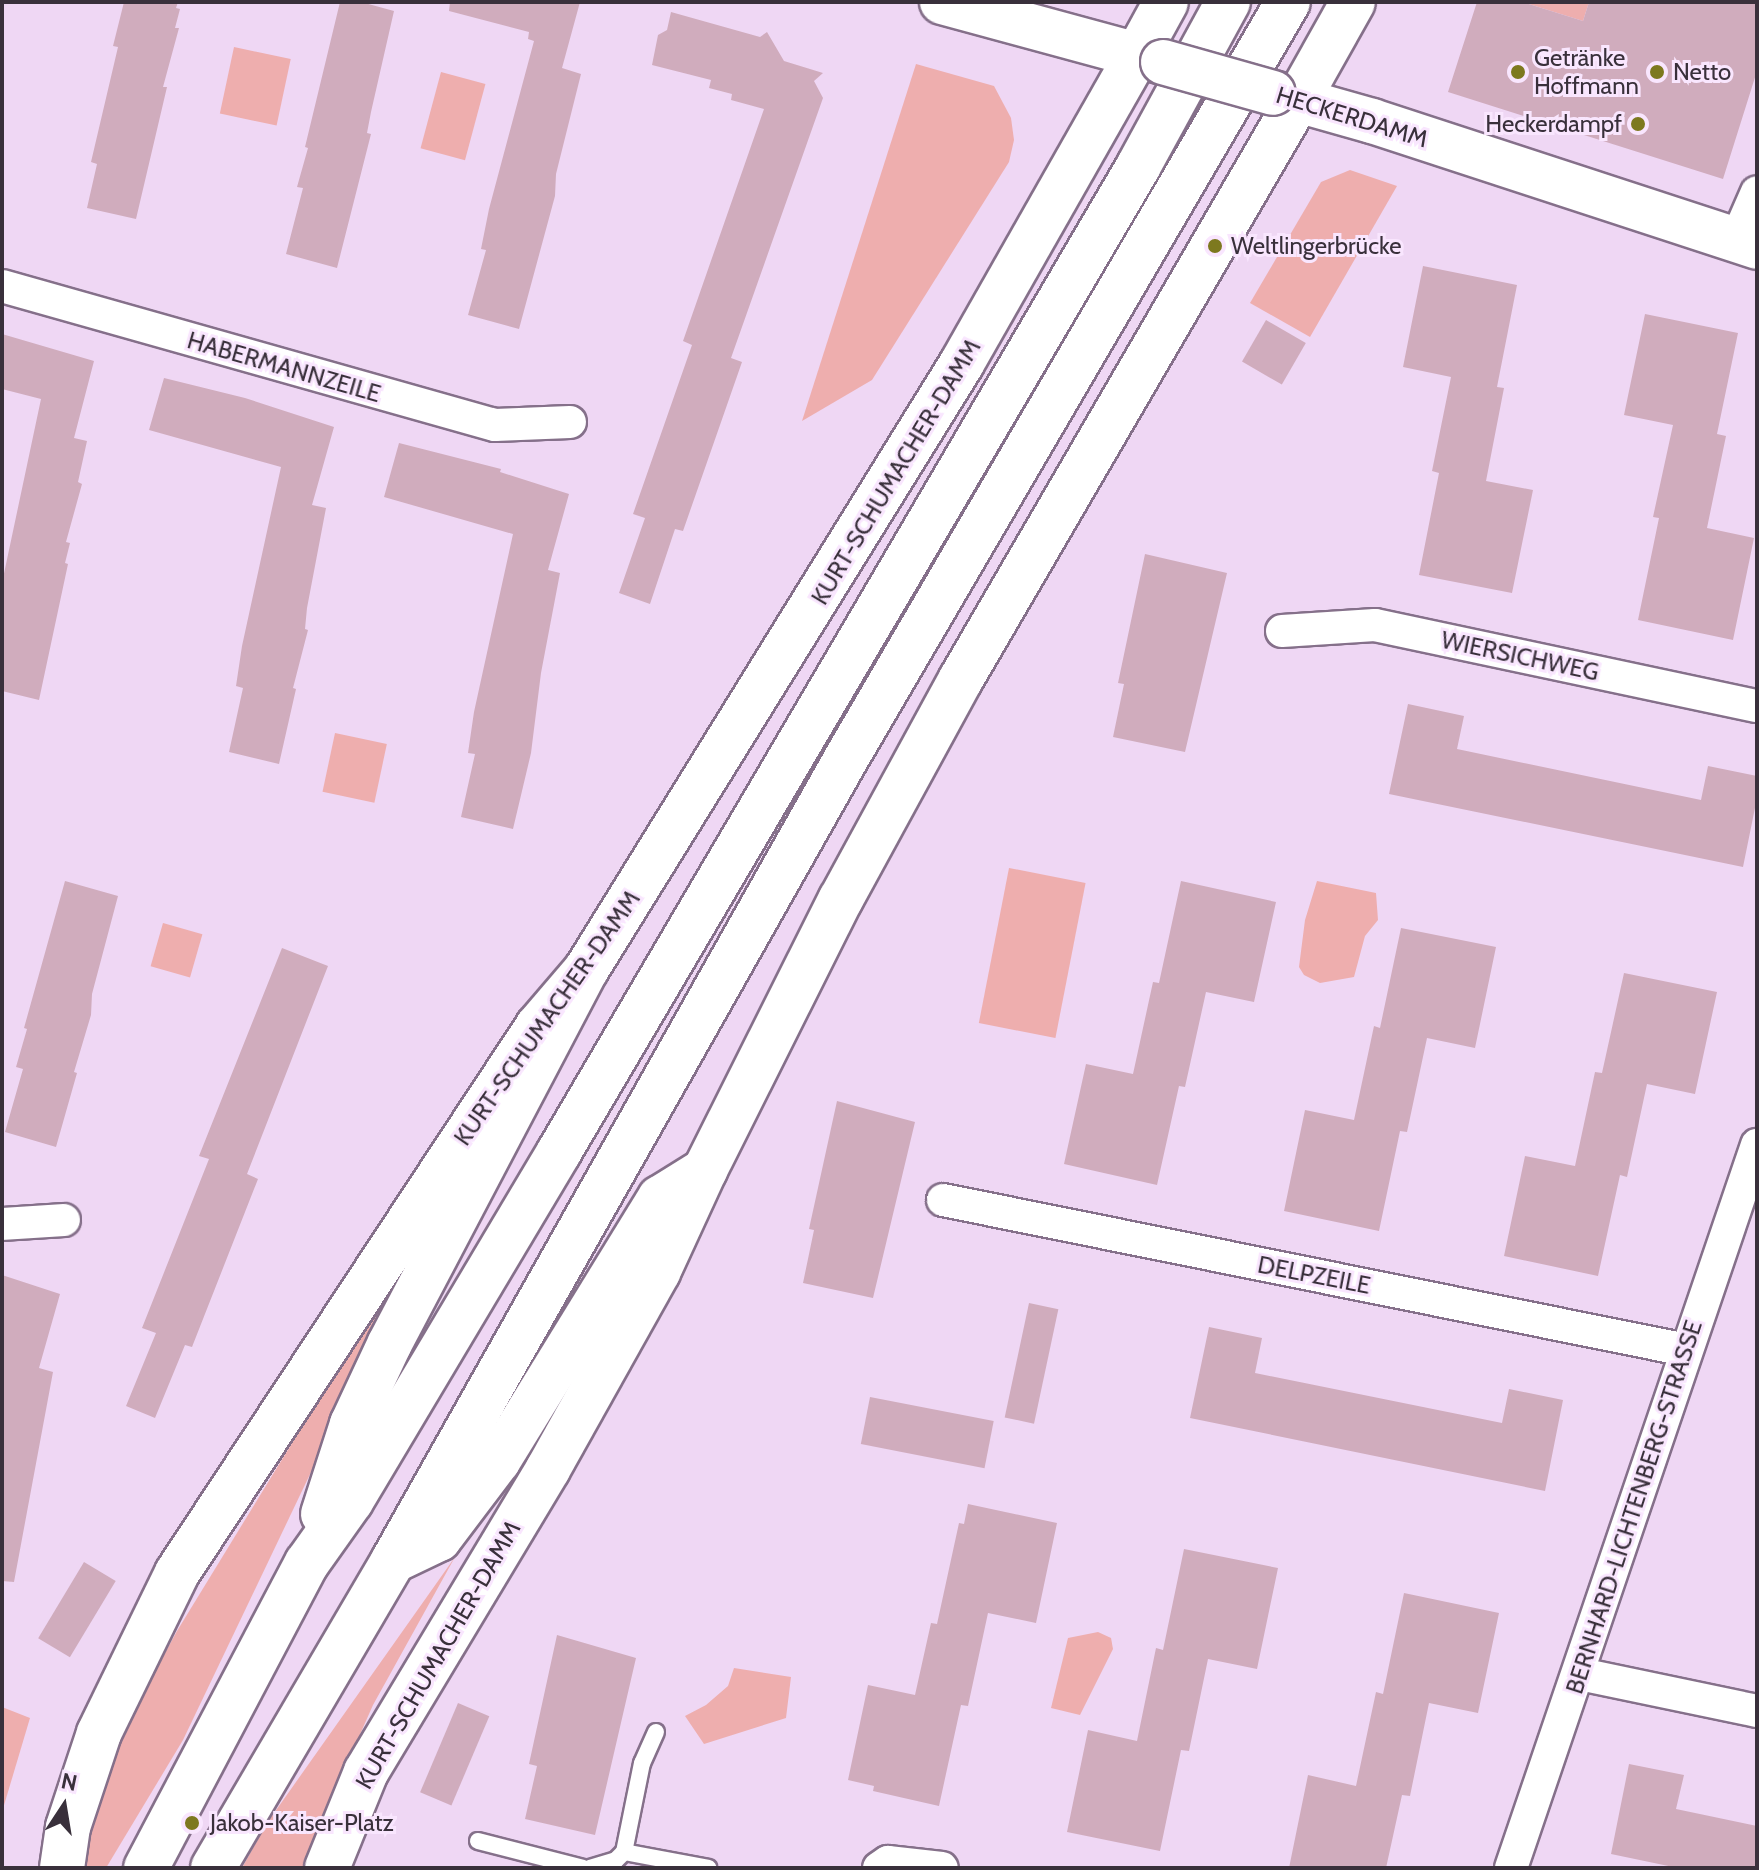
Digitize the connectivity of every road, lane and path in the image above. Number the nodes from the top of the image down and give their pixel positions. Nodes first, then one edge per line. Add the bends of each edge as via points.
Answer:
1 (942, 2) edge
2 (1166, 2) edge
3 (1228, 2) edge
4 (1288, 2) edge
5 (1353, 2) edge
6 (1150, 58) junction
7 (1286, 97) junction
8 (1757, 192) edge
9 (1747, 244) edge
10 (2, 286) edge
11 (570, 422) dead end
12 (1282, 631) dead end
13 (1757, 706) edge
14 (586, 970) junction
15 (1757, 1145) edge
16 (705, 1170) junction
17 (943, 1200) dead end
18 (64, 1220) dead end
19 (2, 1224) edge
20 (1686, 1350) junction
21 (393, 1561) junction
22 (307, 1563) junction
23 (1580, 1674) junction
24 (1757, 1711) edge
25 (656, 1732) dead end
26 (165, 1834) edge
27 (478, 1841) dead end
28 (624, 1852) junction
29 (62, 1868) edge
30 (213, 1868) edge
31 (327, 1868) edge
32 (583, 1868) edge
33 (590, 1868) edge
34 (709, 1868) edge
35 (879, 1868) edge
36 (942, 1868) edge
37 (1511, 1868) edge

1 - 6 main road, HECKERDAMM
2 - 6 main road, KURT-SCHUMACHER-DAMM
3 - 22 main road via 1138,167 559,1152 351,1501
4 - 21 main road via 847,757
5 - 7 main road, KURT-SCHUMACHER-DAMM
6 - 7 main road, HECKERDAMM, bridge
6 - 14 main road, KURT-SCHUMACHER-DAMM
7 - 9 main road, HECKERDAMM
7 - 16 main road, KURT-SCHUMACHER-DAMM via 841,899
8 - 9 street
10 - 11 street, HABERMANNZEILE via 495,425
12 - 13 street, WIERSICHWEG via 1375,625
14 - 22 main road via 390,1343 352,1424
14 - 29 main road, KURT-SCHUMACHER-DAMM via 538,1026 177,1573 99,1733 68,1827
15 - 20 street, BERNHARD-LICHTENBERG-STRASSE
16 - 21 main road via 660,1198 498,1461 439,1539
16 - 31 main road, KURT-SCHUMACHER-DAMM via 658,1272 555,1456 366,1772
17 - 20 street, DELPZEILE
18 - 19 street
20 - 23 street, BERNHARD-LICHTENBERG-STRASSE
21 - 30 main road
22 - 26 main road
23 - 24 street
23 - 37 street, BERNHARD-LICHTENBERG-STRASSE
25 - 28 lane via 642,1763
27 - 32 lane
28 - 33 lane
28 - 34 lane
35 - 36 street via 888,1862

